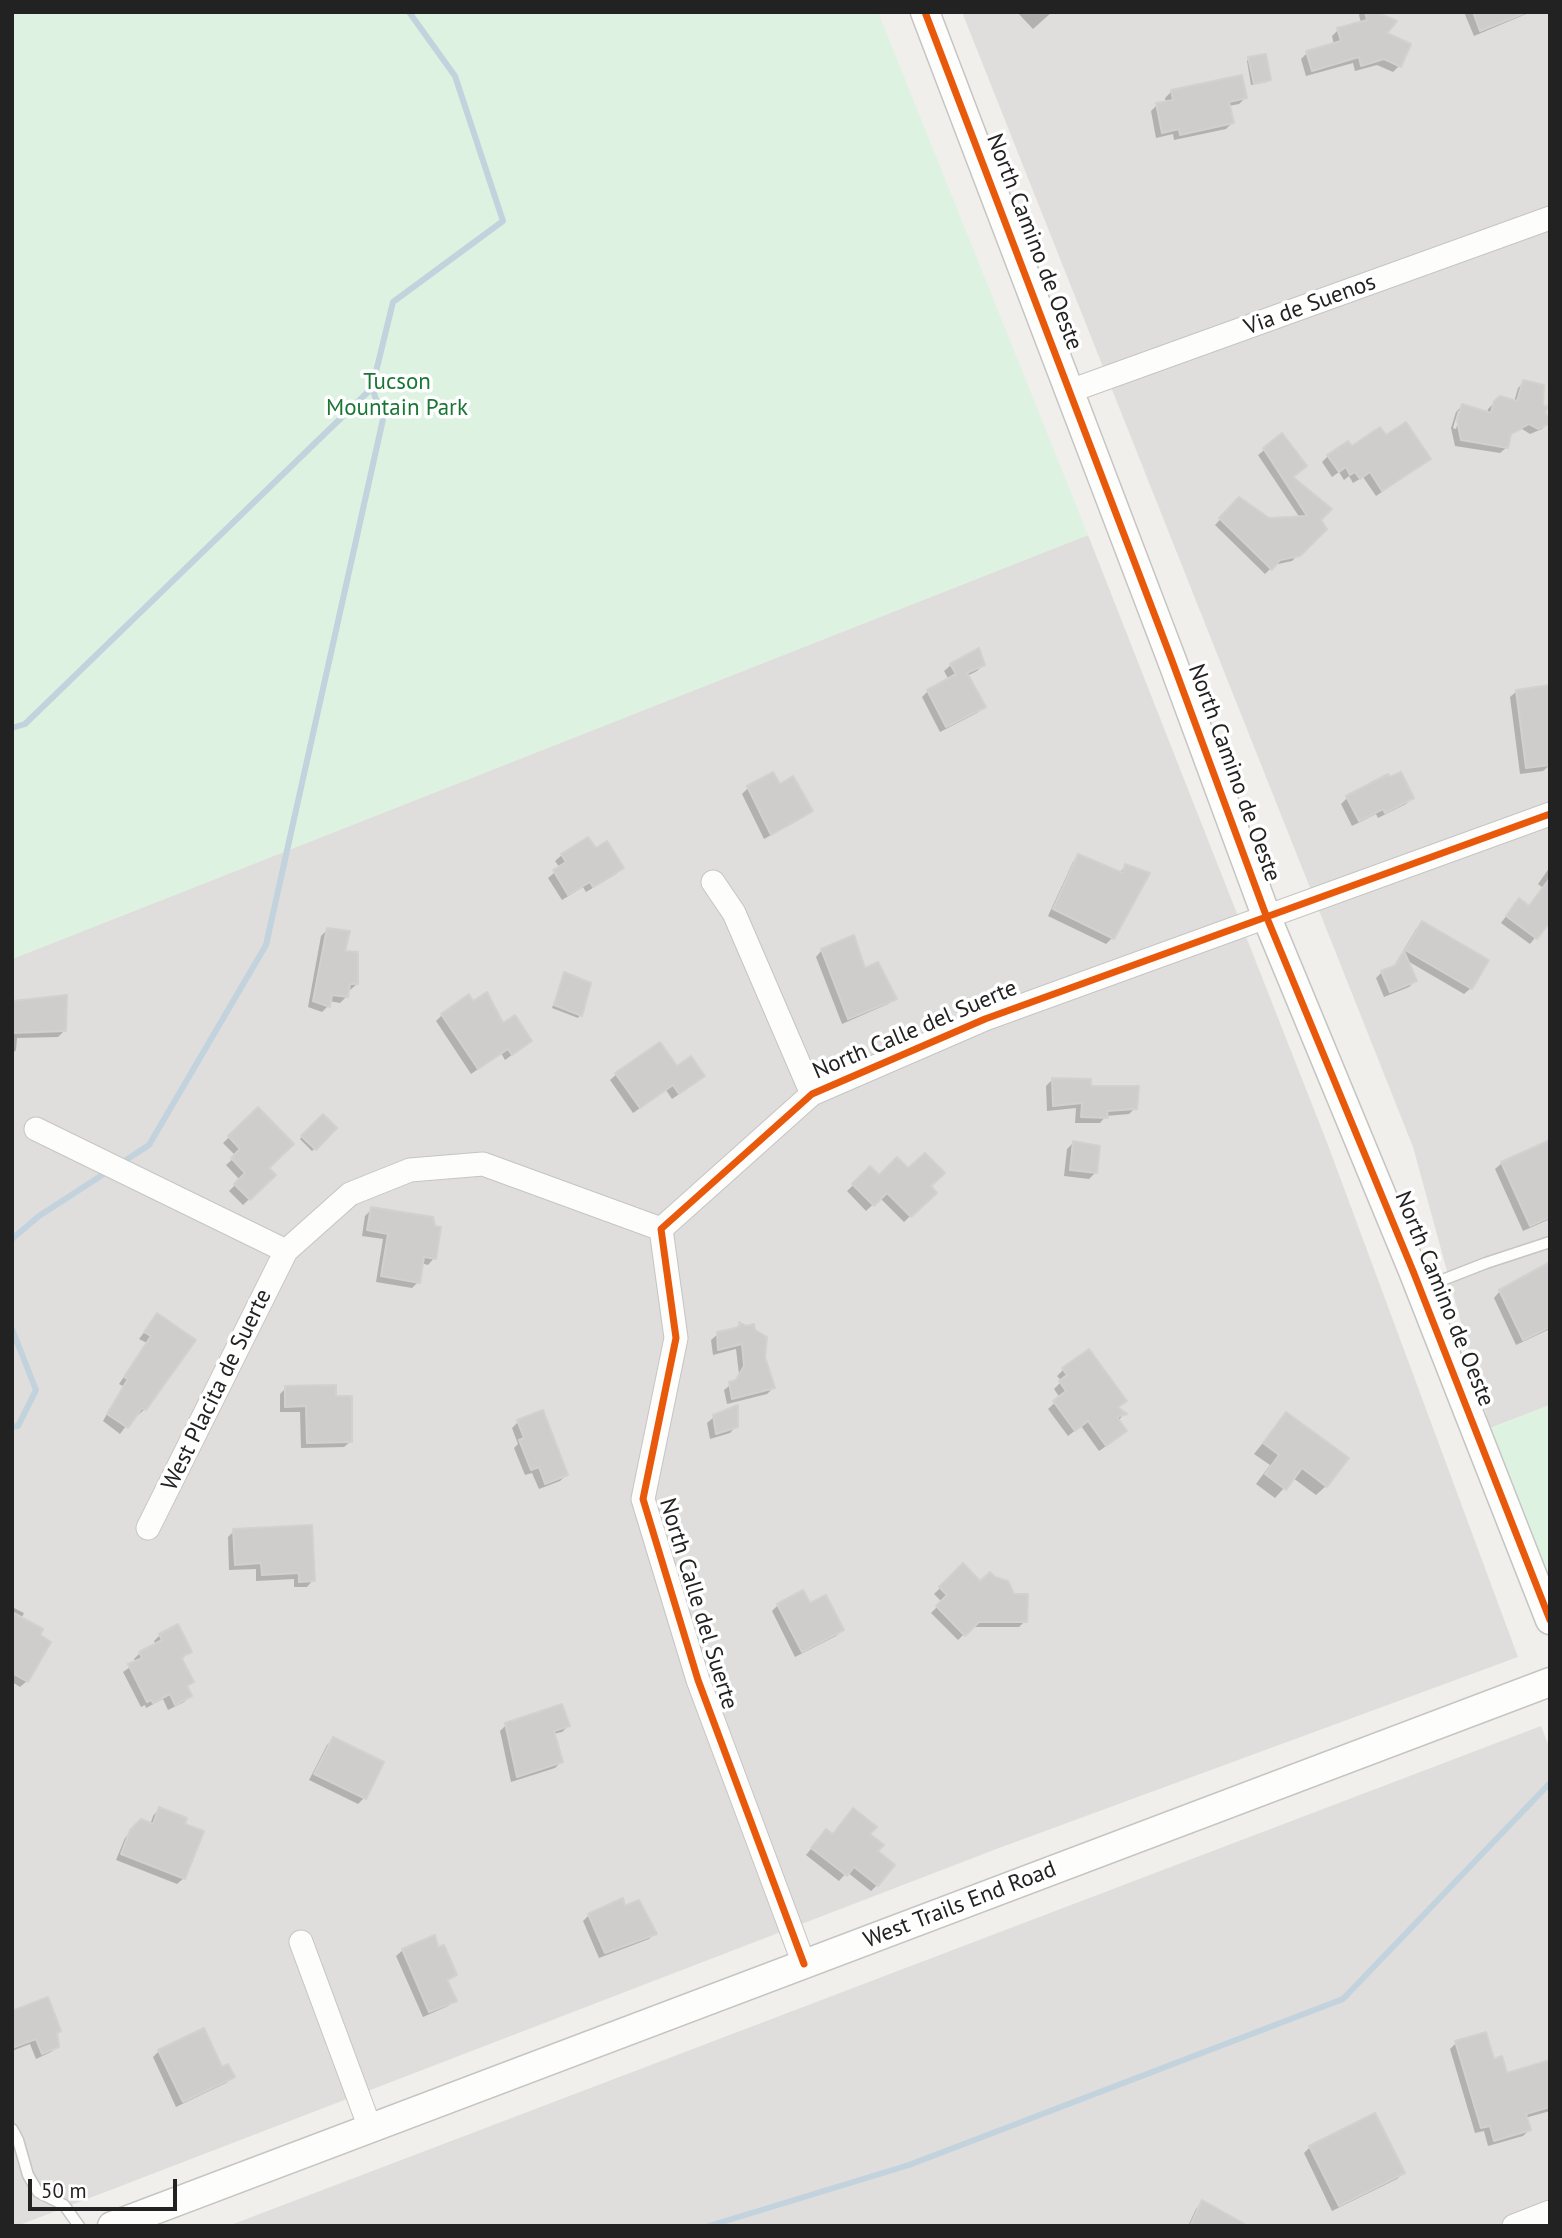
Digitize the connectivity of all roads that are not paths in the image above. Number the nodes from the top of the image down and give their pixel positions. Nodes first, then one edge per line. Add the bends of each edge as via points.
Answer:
1 (925, 12) edge
2 (1550, 218) edge
3 (1070, 391) junction
4 (1550, 814) edge
5 (713, 882) dead end
6 (1268, 918) junction
7 (812, 1094) junction
8 (36, 1129) dead end
9 (661, 1229) junction
10 (1550, 1242) edge
11 (286, 1251) junction
12 (1420, 1289) junction
13 (148, 1528) dead end
14 (1550, 1620) edge
15 (1550, 1682) edge
16 (301, 1942) dead end
17 (804, 1964) junction
18 (370, 2128) junction
19 (12, 2129) edge
20 (1550, 2212) edge
21 (79, 2226) edge
22 (112, 2226) edge
23 (1514, 2226) edge

1 - 3 street, North Camino de Oeste
2 - 3 street, Via de Suenos
3 - 6 street, North Camino de Oeste
4 - 6 street, North Calle del Suerte
5 - 7 street, North Calle del Suerte via 734,913
6 - 7 street, North Calle del Suerte via 985,1019
6 - 12 street, North Camino de Oeste
7 - 9 street, North Calle del Suerte
8 - 11 street
9 - 11 street, West Placita de Suerte via 483,1164 410,1170 350,1194
9 - 17 street, North Calle del Suerte via 676,1338 643,1499 698,1680
10 - 12 lane
11 - 13 street, West Placita de Suerte
12 - 14 street, North Camino de Oeste
15 - 17 street, West Trails End Road
16 - 18 street
17 - 18 street, West Trails End Road
18 - 22 street, West Trails End Road
19 - 21 lane via 38,2192 64,2205
20 - 23 street

